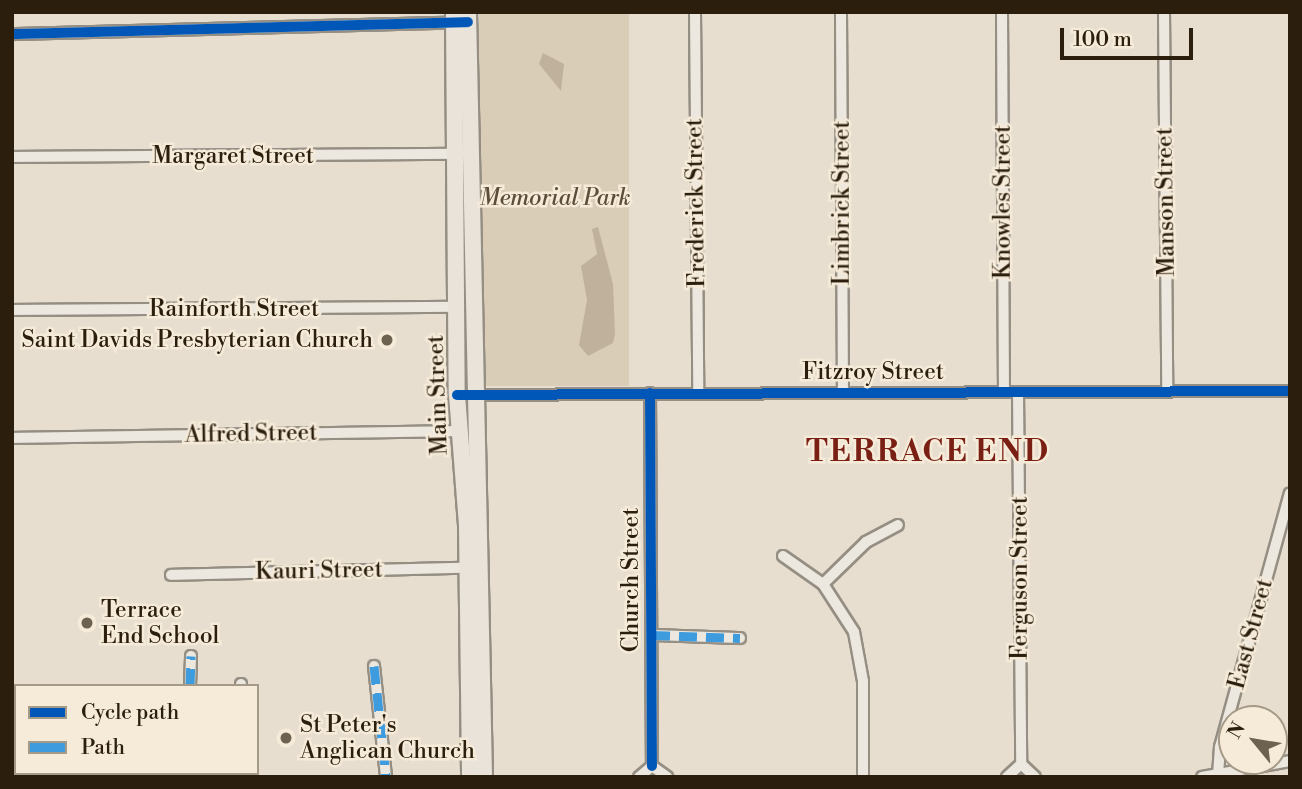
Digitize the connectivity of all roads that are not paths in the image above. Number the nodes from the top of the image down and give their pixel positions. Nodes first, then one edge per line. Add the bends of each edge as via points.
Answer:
1 (695, 12) edge
2 (841, 12) edge
3 (1002, 12) edge
4 (1164, 12) edge
5 (461, 17) edge
6 (12, 34) edge
7 (454, 154) junction
8 (12, 158) edge
9 (456, 307) junction
10 (12, 310) edge
11 (1167, 391) junction
12 (1290, 391) edge
13 (1004, 392) junction
14 (650, 393) junction
15 (698, 393) junction
16 (843, 393) junction
17 (1018, 393) junction
18 (464, 394) junction
19 (458, 431) junction
20 (12, 438) edge
21 (1290, 493) edge
22 (898, 525) dead end
23 (783, 556) dead end
24 (468, 568) junction
25 (171, 575) dead end
26 (823, 584) junction
27 (652, 635) junction
28 (740, 638) dead end
29 (191, 656) dead end
30 (374, 666) dead end
31 (190, 684) edge
32 (1232, 705) edge
33 (1021, 764) junction
34 (652, 766) junction
35 (386, 777) edge
36 (470, 777) edge
37 (484, 777) edge
38 (639, 777) edge
39 (667, 777) edge
40 (863, 777) edge
41 (1007, 777) edge
42 (1035, 777) edge

1 - 15 street, Frederick Street
2 - 16 street, Limbrick Street
3 - 13 street, Knowles Street
4 - 11 street, Manson Street
5 - 6 street
5 - 7 highway, Main Street
5 - 18 highway, Main Street
7 - 8 street, Margaret Street
7 - 9 highway, Main Street
9 - 10 street, Rainforth Street
9 - 18 highway, Main Street
11 - 12 street, Fitzroy Street
11 - 17 street, Fitzroy Street
13 - 16 street, Fitzroy Street
13 - 17 street, Fitzroy Street
14 - 15 street, Fitzroy Street
14 - 18 street, Fitzroy Street
14 - 27 street, Church Street
15 - 16 street, Fitzroy Street
17 - 33 street, Ferguson Street
18 - 19 highway, Main Street
18 - 37 highway, Main Street via 482,541
19 - 20 street, Alfred Street
19 - 24 highway, Main Street
21 - 32 street, East Street
22 - 26 street via 866,542
23 - 26 street
24 - 25 street, Kauri Street
24 - 36 highway, Main Street
26 - 40 street via 846,615 860,650
27 - 28 street
27 - 34 street, Church Street
29 - 31 street
30 - 35 street
33 - 41 street
33 - 42 street
34 - 38 street
34 - 39 street

